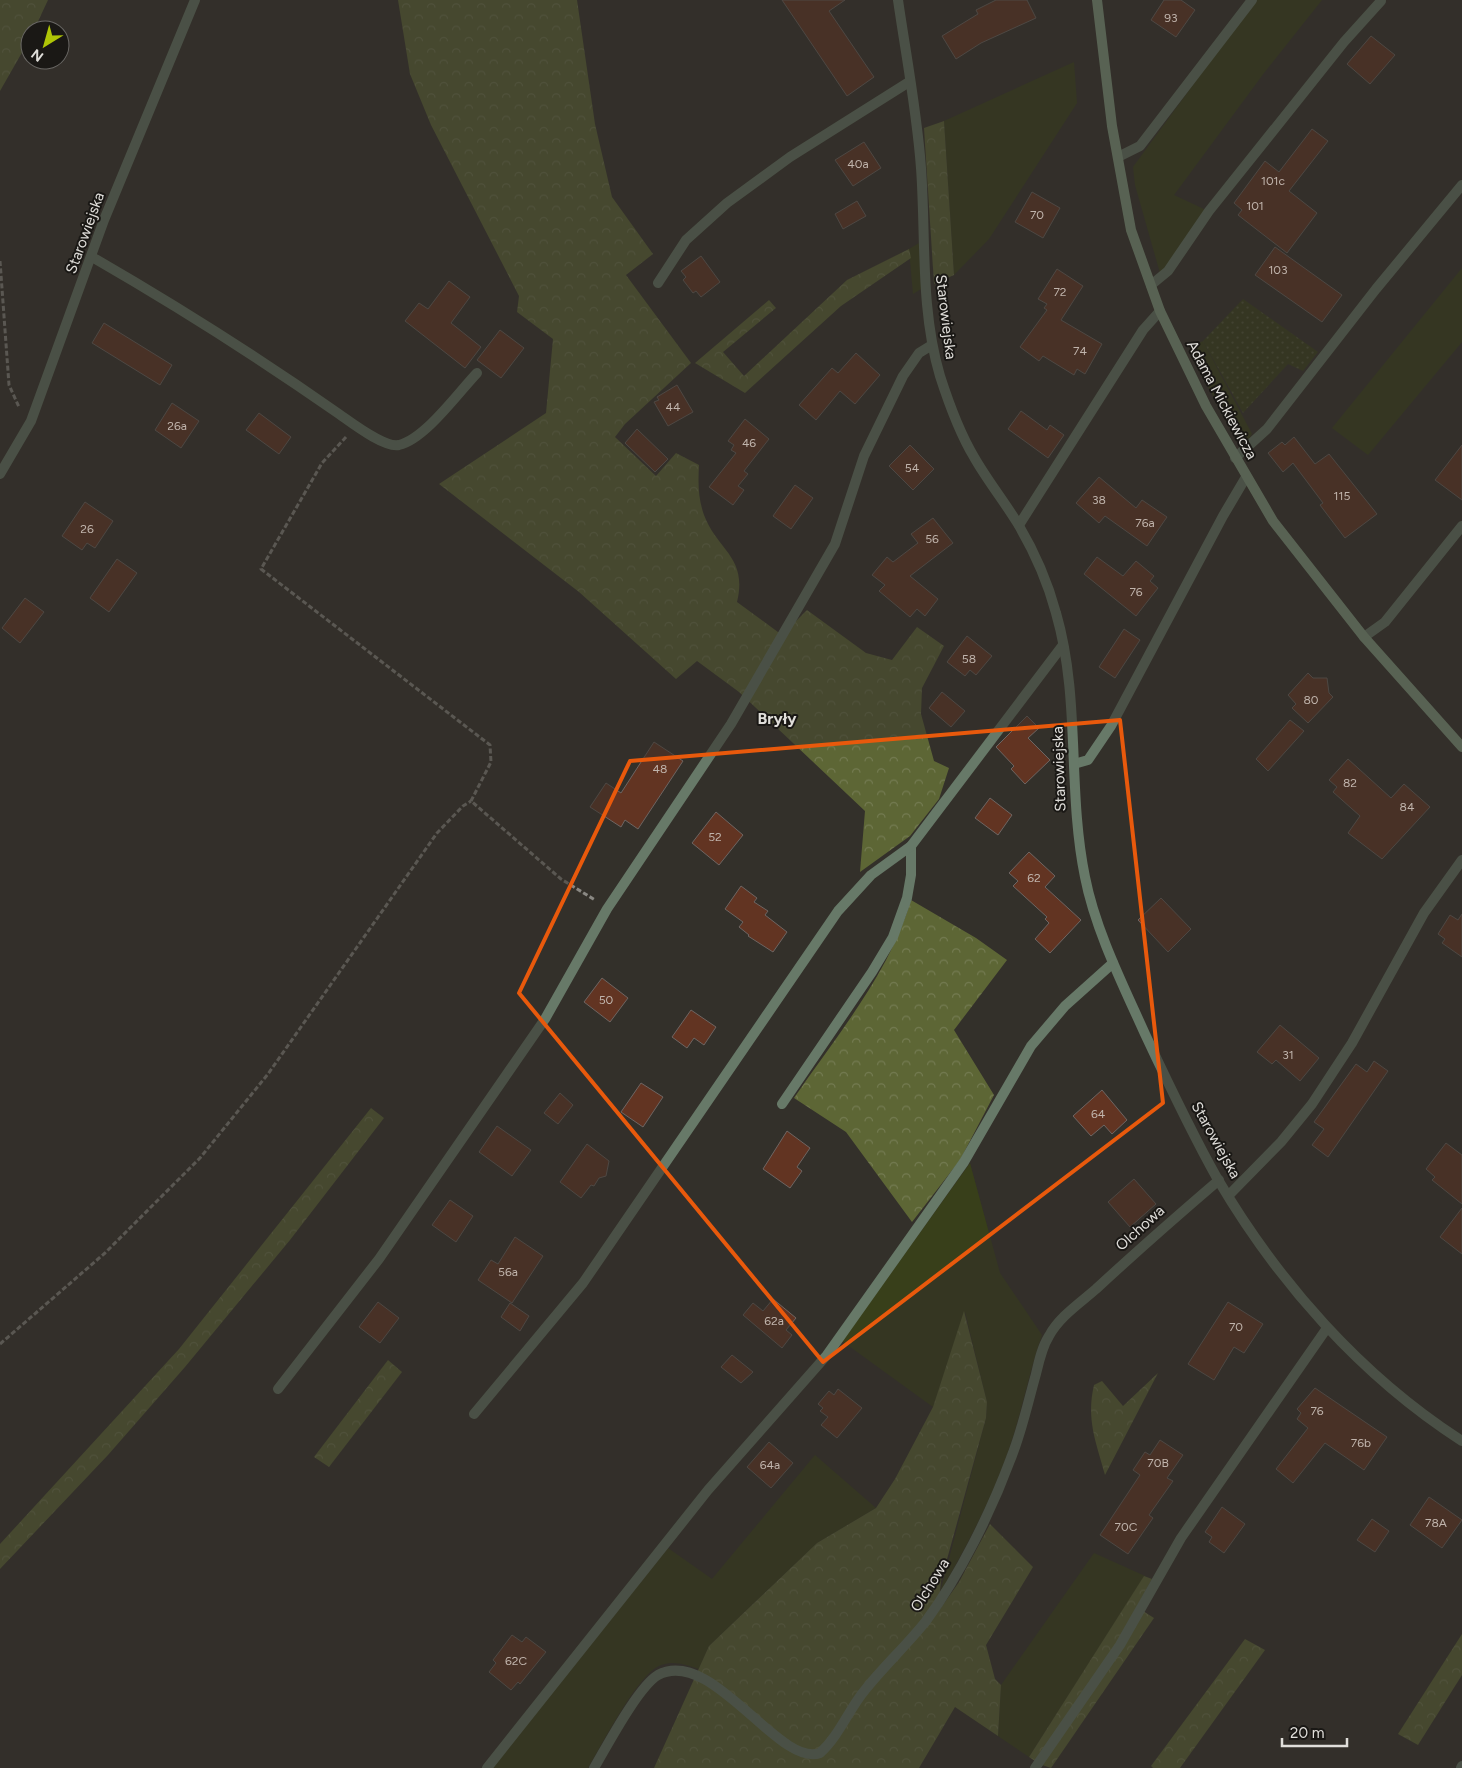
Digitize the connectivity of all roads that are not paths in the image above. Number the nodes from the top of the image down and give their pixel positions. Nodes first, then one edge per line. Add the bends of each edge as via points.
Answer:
1 (195, 0) edge
2 (898, 0) edge
3 (1097, 0) edge
4 (1252, 0) edge
5 (1381, 1) edge
6 (909, 82) junction
7 (1118, 158) junction
8 (1462, 185) edge
9 (92, 257) junction
10 (658, 283) dead end
11 (1151, 285) junction
12 (1160, 311) junction
13 (932, 345) junction
14 (477, 373) dead end
15 (1236, 458) junction
16 (0, 474) edge
17 (1246, 477) junction
18 (1019, 525) junction
19 (1462, 526) edge
20 (1364, 637) junction
21 (1063, 645) junction
22 (1462, 747) edge
23 (1074, 764) junction
24 (911, 846) junction
25 (1462, 860) edge
26 (1113, 963) junction
27 (782, 1104) dead end
28 (1218, 1180) junction
29 (1229, 1195) junction
30 (1327, 1328) junction
31 (278, 1389) dead end
32 (474, 1414) dead end
33 (1462, 1441) edge
34 (487, 1768) edge
35 (594, 1768) edge
36 (1035, 1768) edge

1 - 9 street, Starowiejska via 104,220
2 - 6 street, Starowiejska
3 - 7 street, Adama Mickiewicza
4 - 7 street via 1140,146
5 - 11 street via 1226,189 1168,271
6 - 10 street via 790,157 727,203 686,240
6 - 13 street, Starowiejska via 921,165
7 - 11 street, Adama Mickiewicza via 1131,230
8 - 15 street via 1273,421
9 - 14 street via 249,352 357,426 389,444 397,446 423,431
9 - 16 street, Starowiejska via 31,421
11 - 12 street, Adama Mickiewicza
12 - 15 street, Adama Mickiewicza via 1206,406
12 - 18 street via 1143,330
13 - 18 street, Starowiejska via 962,434
13 - 31 street via 920,353 903,376 864,456 835,544 731,724 607,909 545,1019 379,1259
15 - 17 street, Adama Mickiewicza
17 - 20 street, Adama Mickiewicza via 1273,521
17 - 23 street via 1111,726 1088,760
18 - 21 street, Starowiejska via 1057,614
19 - 20 street via 1385,622
20 - 22 street, Adama Mickiewicza
21 - 23 street, Starowiejska via 1071,700
21 - 24 street
23 - 26 street, Starowiejska via 1078,839 1086,882
24 - 27 street via 907,898 892,937 872,972
24 - 32 street via 871,875 838,911 583,1283
25 - 29 street via 1424,912 1352,1043 1312,1104
26 - 28 street, Starowiejska via 1168,1083
26 - 34 street via 1065,1006 1036,1040 964,1162 827,1356 708,1490
28 - 29 street, Starowiejska
28 - 35 street, Olchowa via 1055,1326 1042,1352 1000,1488 947,1591 924,1623 864,1692 819,1754 802,1759 790,1755 699,1678 680,1671 655,1676 622,1721
29 - 30 street, Starowiejska via 1290,1283
30 - 33 street, Starowiejska via 1395,1392
30 - 36 street via 1181,1538 1120,1646

